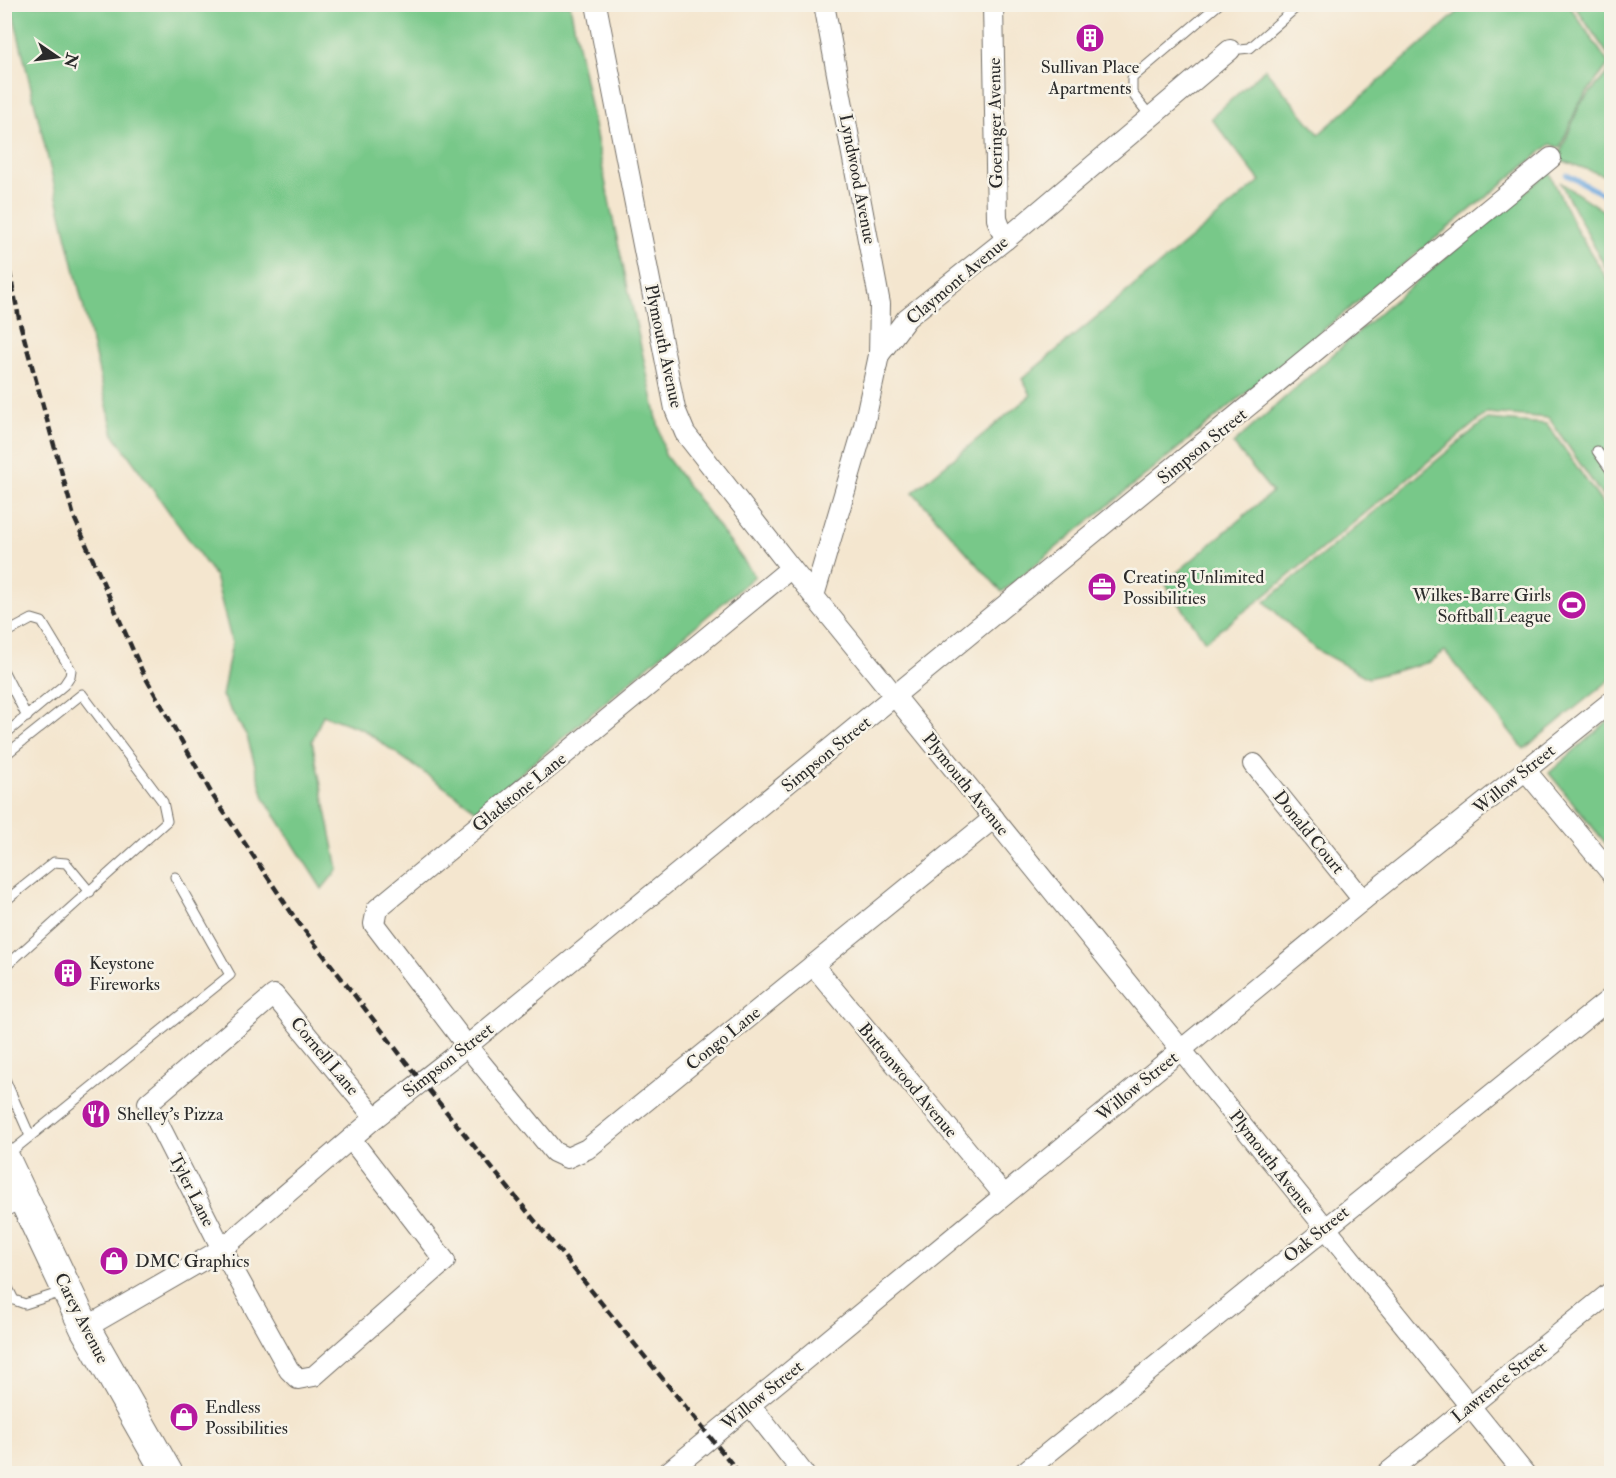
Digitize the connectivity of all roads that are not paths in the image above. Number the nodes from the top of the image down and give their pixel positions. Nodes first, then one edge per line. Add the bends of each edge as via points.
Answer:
1 (596, 4) edge
2 (824, 4) edge
3 (993, 4) edge
4 (1219, 4) edge
5 (1300, 4) edge
6 (1230, 50) joint
7 (1151, 117) junction
8 (1551, 158) dead end
9 (1005, 240) junction
10 (879, 355) junction
11 (1597, 451) dead end
12 (1611, 472) edge
13 (791, 568) junction
14 (814, 596) junction
15 (4, 634) edge
16 (4, 672) edge
17 (896, 697) junction
18 (1611, 701) edge
19 (27, 717) junction
20 (4, 735) edge
21 (4, 756) edge
22 (1254, 764) dead end
23 (1526, 771) junction
24 (994, 818) junction
25 (1611, 874) edge
26 (175, 877) dead end
27 (90, 892) junction
28 (1363, 900) junction
29 (4, 902) edge
30 (813, 965) junction
31 (4, 968) edge
32 (274, 995) joint
33 (1611, 997) edge
34 (468, 1046) junction
35 (1183, 1048) junction
36 (4, 1077) edge
37 (375, 1118) junction
38 (30, 1136) junction
39 (351, 1139) junction
40 (4, 1157) edge
41 (1004, 1196) junction
42 (15, 1207) edge
43 (1324, 1228) junction
44 (222, 1249) junction
45 (4, 1280) edge
46 (67, 1290) junction
47 (1611, 1291) edge
48 (85, 1328) junction
49 (750, 1405) junction
50 (1470, 1406) junction
51 (168, 1473) edge
52 (666, 1473) edge
53 (804, 1473) edge
54 (1022, 1473) edge
55 (1386, 1473) edge
56 (1525, 1473) edge

1 - 13 street, Plymouth Avenue via 675,410 685,433
2 - 10 street, Lyndwood Avenue via 880,304
3 - 9 street, Goeringer Avenue via 997,219
4 - 7 lane via 1132,78 1132,93
5 - 6 lane via 1250,48
6 - 7 street, Claymont Avenue
7 - 9 street, Claymont Avenue
8 - 17 street, Simpson Street
9 - 10 street, Claymont Avenue via 908,318
10 - 14 street, Claymont Avenue via 863,430
11 - 12 lane
13 - 14 street, Plymouth Avenue
13 - 34 street, Gladstone Lane via 377,909 374,924
14 - 17 street, Plymouth Avenue
15 - 19 lane via 32,619 42,622 71,670 64,685
16 - 19 lane
17 - 24 street, Plymouth Avenue
17 - 34 street, Simpson Street
18 - 23 street, Willow Street
19 - 20 lane
21 - 27 lane via 82,694 163,802 167,821
22 - 28 street, Donald Court
23 - 25 street
23 - 28 street, Willow Street
24 - 30 street, Congo Lane
24 - 35 street, Plymouth Avenue
26 - 38 lane via 230,975
27 - 29 lane via 66,863 54,862
27 - 31 lane
28 - 35 street, Willow Street
30 - 34 street, Congo Lane via 587,1149 567,1158 554,1152
30 - 41 street, Buttonwood Avenue
32 - 37 street, Cornell Lane
32 - 44 street, Tyler Lane via 148,1103
33 - 43 street, Oak Street
34 - 37 street, Simpson Street
35 - 41 street, Willow Street
35 - 43 street, Plymouth Avenue
36 - 38 lane
37 - 39 street, Simpson Street
38 - 40 lane
39 - 44 street, Simpson Street
39 - 44 street, Tyler Lane via 445,1261 314,1376 298,1379 289,1370
40 - 42 main road, Carey Avenue
41 - 49 street, Willow Street
42 - 46 main road, Carey Avenue
43 - 50 street, Plymouth Avenue
43 - 54 street, Oak Street
44 - 48 street, Simpson Street
45 - 46 lane via 14,1300 25,1304
46 - 48 main road, Carey Avenue
47 - 50 street, Lawrence Street
48 - 51 main road, Carey Avenue
49 - 52 street, Willow Street
49 - 53 street
50 - 55 street, Lawrence Street
50 - 56 street, Plymouth Avenue

